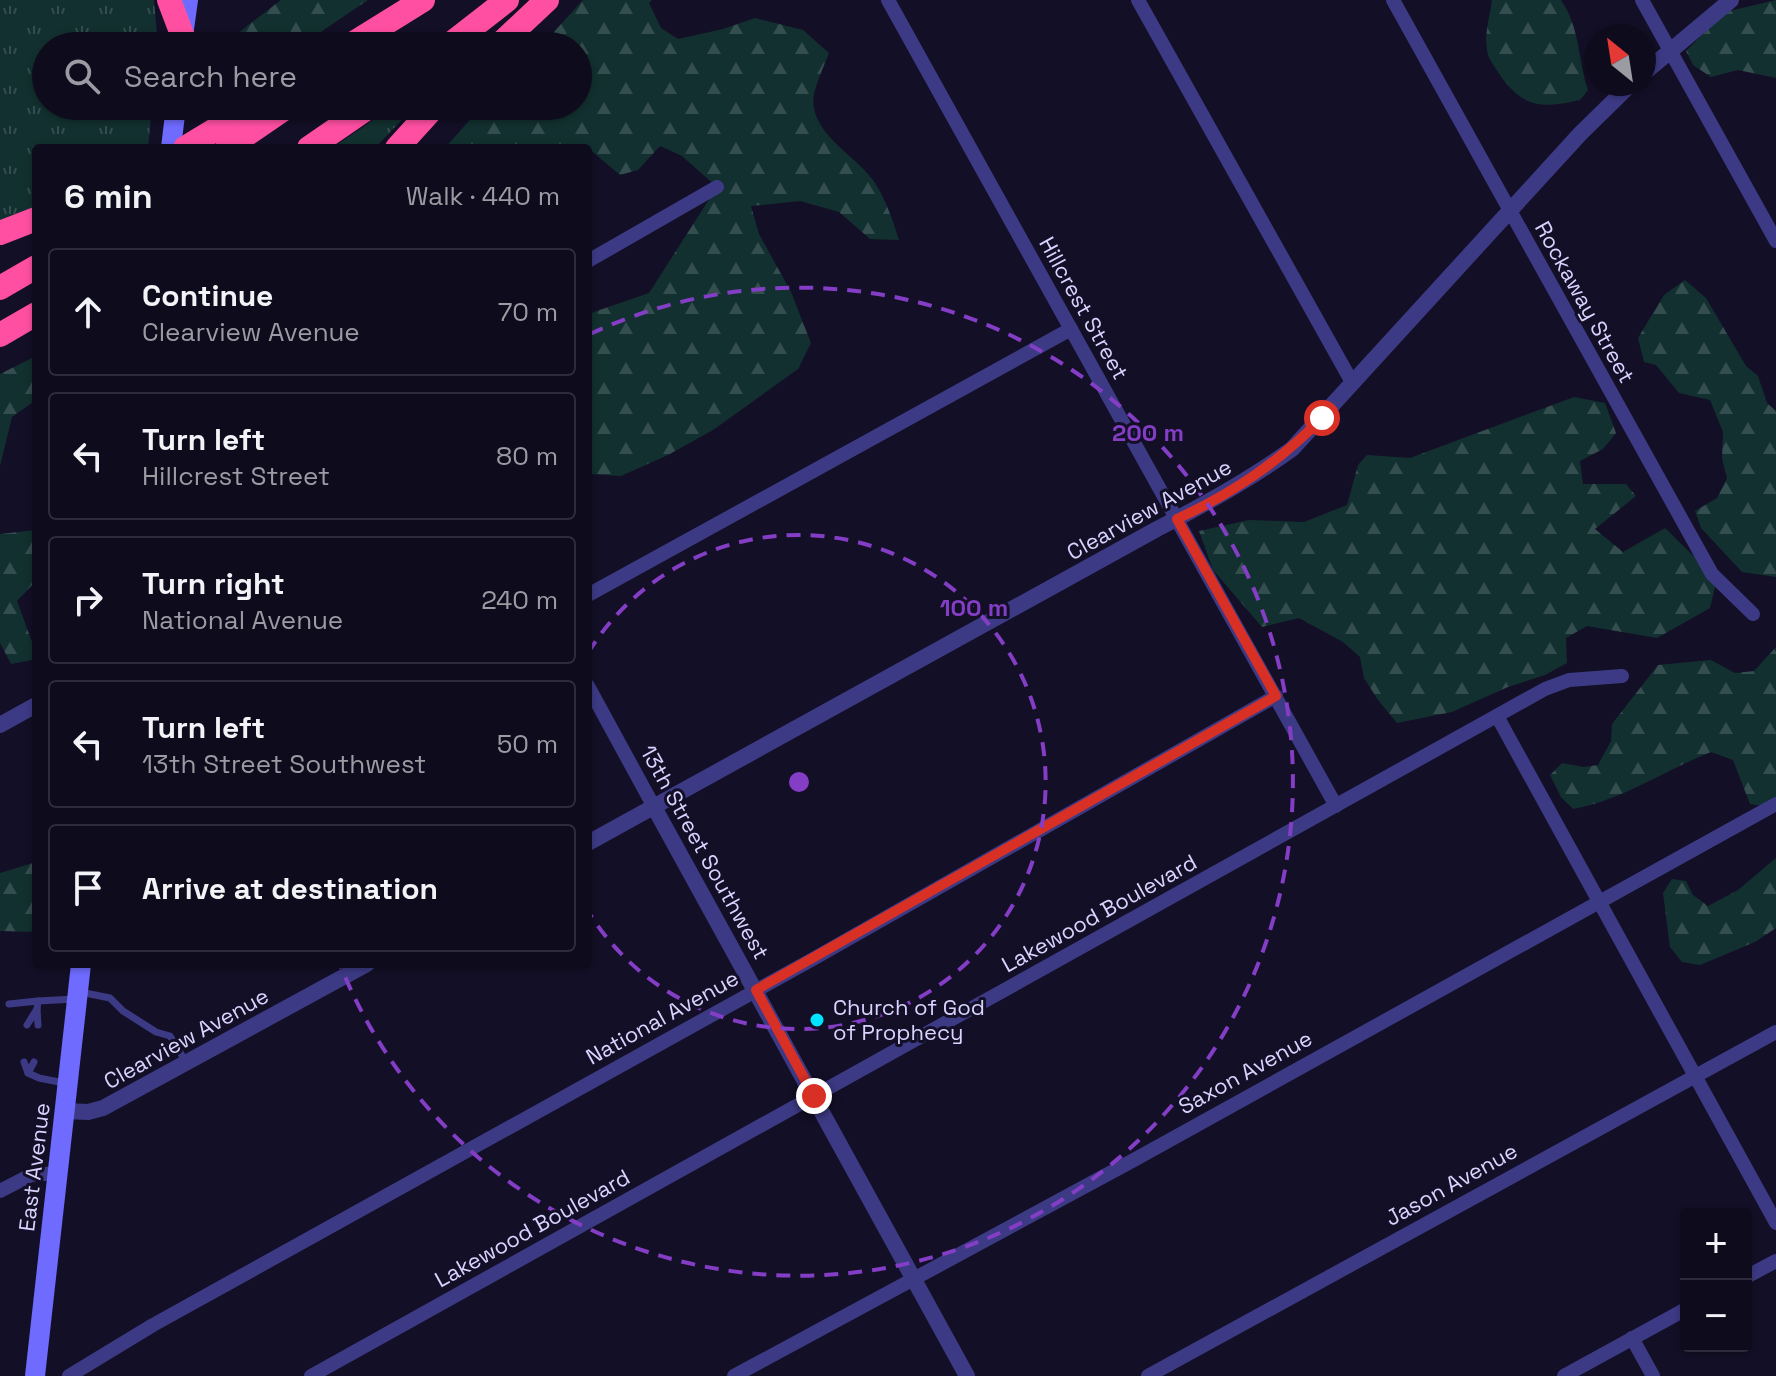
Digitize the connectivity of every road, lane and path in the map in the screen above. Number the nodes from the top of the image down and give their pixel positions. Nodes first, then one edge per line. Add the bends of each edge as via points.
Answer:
1 (169, 0) edge
2 (188, 0) edge
3 (426, 0) edge
4 (507, 0) edge
5 (547, 0) edge
6 (888, 0) edge
7 (1138, 0) edge
8 (1393, 0) edge
9 (1642, 0) edge
10 (1729, 0) edge
11 (180, 32) edge
12 (184, 32) edge
13 (372, 32) edge
14 (388, 32) edge
15 (466, 32) edge
16 (513, 32) edge
17 (1670, 51) junction
18 (1656, 63) edge
19 (1619, 96) edge
20 (174, 120) edge
21 (231, 120) edge
22 (268, 120) edge
23 (350, 120) edge
24 (422, 120) edge
25 (171, 144) edge
26 (192, 144) edge
27 (233, 144) edge
28 (315, 144) edge
29 (401, 144) edge
30 (717, 187) dead end
31 (1509, 211) junction
32 (32, 221) edge
33 (0, 233) edge
34 (1776, 241) edge
35 (592, 259) edge
36 (32, 269) edge
37 (0, 288) edge
38 (32, 316) edge
39 (1071, 329) junction
40 (0, 335) edge
41 (1353, 384) junction
42 (1177, 519) junction
43 (592, 593) edge
44 (1753, 614) dead end
45 (1622, 676) dead end
46 (592, 693) edge
47 (1276, 696) junction
48 (32, 707) edge
49 (1497, 716) junction
50 (0, 725) edge
51 (1776, 804) edge
52 (1336, 806) junction
53 (654, 807) junction
54 (592, 841) edge
55 (1599, 901) junction
56 (80, 968) edge
57 (360, 968) edge
58 (756, 990) junction
59 (77, 995) junction
60 (9, 1004) dead end
61 (37, 1005) junction
62 (27, 1025) dead end
63 (38, 1025) dead end
64 (1776, 1032) edge
65 (24, 1062) dead end
66 (34, 1062) dead end
67 (186, 1062) junction
68 (28, 1073) junction
69 (1695, 1077) junction
70 (67, 1084) junction
71 (814, 1096) junction
72 (64, 1111) junction
73 (57, 1173) junction
74 (0, 1191) edge
75 (1776, 1223) edge
76 (1776, 1261) edge
77 (1752, 1274) edge
78 (913, 1278) junction
79 (1680, 1312) edge
80 (1632, 1338) junction
81 (35, 1376) edge
82 (69, 1376) edge
83 (311, 1376) edge
84 (734, 1376) edge
85 (967, 1376) edge
86 (1148, 1376) edge
87 (1564, 1376) edge
88 (1653, 1376) edge

1 - 11 highway
2 - 12 main road
3 - 13 highway
3 - 14 highway
4 - 15 highway
5 - 16 highway
6 - 39 street, Hillcrest Street
7 - 41 street
8 - 31 street, Rockaway Street
9 - 17 street
10 - 17 street
17 - 18 street
17 - 34 street
19 - 31 street, Clearview Avenue
20 - 25 main road
21 - 26 highway
22 - 27 highway
23 - 28 highway
24 - 29 highway
30 - 35 street
31 - 41 street, Clearview Avenue
31 - 44 street, Rockaway Street via 1712,574
32 - 33 highway
36 - 37 highway
38 - 40 highway
39 - 42 street, Hillcrest Street
39 - 43 street
41 - 42 street, Clearview Avenue via 1292,449
42 - 47 street, Hillcrest Street
42 - 53 street, Clearview Avenue
45 - 49 street, Lakewood Boulevard via 1569,680
46 - 53 street, 13th Street Southwest
47 - 52 street, Hillcrest Street
47 - 58 street, National Avenue
48 - 50 street
49 - 52 street, Lakewood Boulevard
49 - 55 street
51 - 55 street, Saxon Avenue
52 - 71 street, Lakewood Boulevard
53 - 54 street, Clearview Avenue
53 - 58 street, 13th Street Southwest
55 - 69 street
55 - 78 street, Saxon Avenue
56 - 59 main road, East Avenue
57 - 67 street, Clearview Avenue
58 - 71 street, 13th Street Southwest
58 - 82 street, National Avenue
59 - 61 lane
59 - 67 lane via 110,998 156,1032 170,1036
59 - 70 main road, East Avenue
60 - 61 lane
61 - 62 lane
61 - 63 lane
64 - 69 street, Jason Avenue
65 - 68 lane
66 - 68 lane
67 - 72 street, Clearview Avenue via 96,1111
68 - 70 lane
69 - 75 street
69 - 86 street, Jason Avenue
70 - 72 main road, East Avenue
71 - 78 street, 13th Street Southwest
71 - 83 street, Lakewood Boulevard
72 - 73 main road, East Avenue
73 - 74 street via 31,1175
73 - 81 main road, East Avenue
76 - 77 street
78 - 84 street, Saxon Avenue
78 - 85 street, 13th Street Southwest
79 - 80 street
80 - 87 street
80 - 88 street

